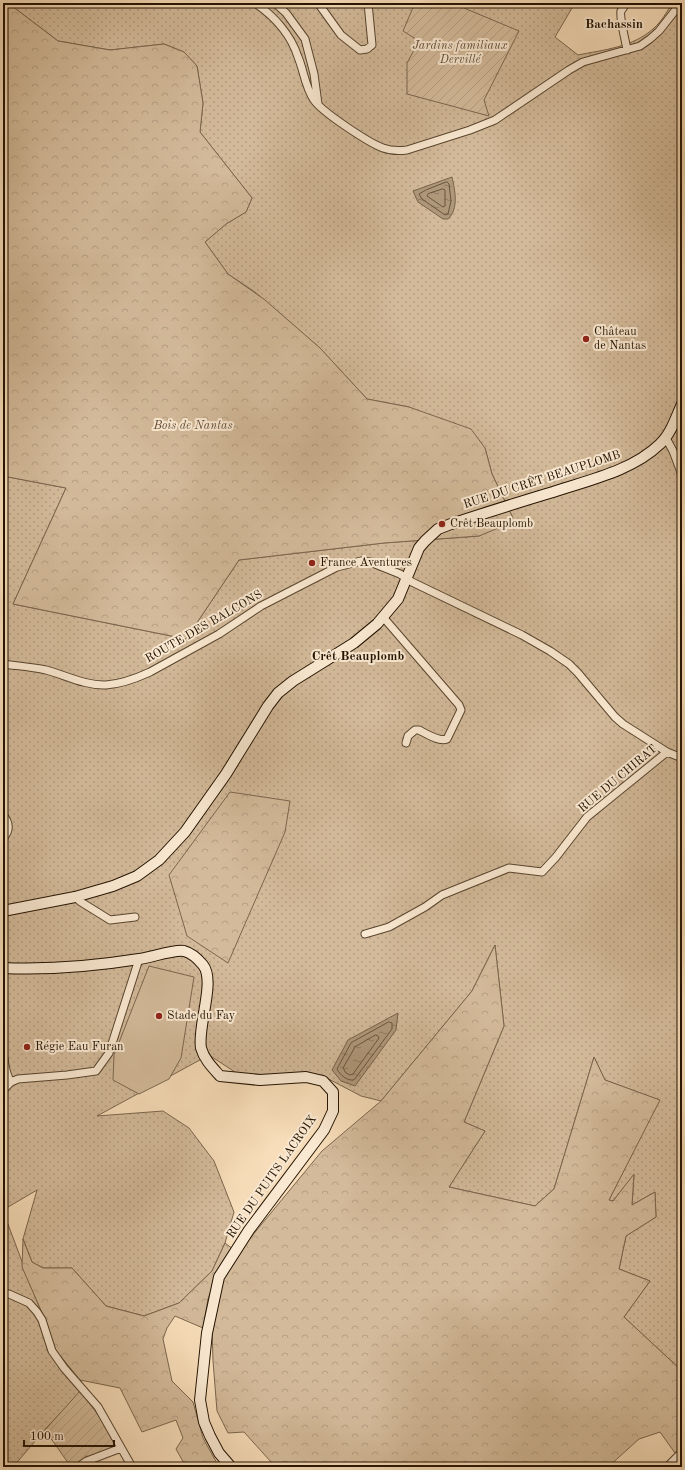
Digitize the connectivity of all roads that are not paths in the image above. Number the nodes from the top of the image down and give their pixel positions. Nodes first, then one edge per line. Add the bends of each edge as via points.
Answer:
1 (255, 3) edge
2 (275, 3) edge
3 (318, 3) edge
4 (368, 3) edge
5 (626, 3) edge
6 (681, 3) edge
7 (627, 50) junction
8 (318, 106) junction
9 (682, 404) edge
10 (666, 438) junction
11 (682, 476) edge
12 (407, 578) junction
13 (383, 617) junction
14 (3, 664) edge
15 (406, 742) dead end
16 (667, 752) junction
17 (682, 755) edge
18 (3, 816) edge
19 (3, 838) edge
20 (75, 897) junction
21 (3, 911) edge
22 (135, 917) dead end
23 (365, 934) dead end
24 (139, 959) junction
25 (3, 968) edge
26 (3, 1053) edge
27 (11, 1082) junction
28 (3, 1090) edge
29 (3, 1294) edge
30 (121, 1448) junction
31 (682, 1452) edge
32 (78, 1467) edge
33 (132, 1467) edge
34 (231, 1467) edge
35 (667, 1467) edge

1 - 8 street via 288,36 310,93
2 - 8 street via 286,13 305,39 314,74
3 - 4 street via 341,34 360,50 372,45
5 - 7 street via 620,19
6 - 7 street via 650,39 640,46
7 - 8 street via 583,62 483,126 408,150 392,150 374,144
9 - 10 street, RUE DU CRÊT BEAUPLOMB
10 - 11 street
10 - 12 street, RUE DU CRÊT BEAUPLOMB via 648,453 620,469 438,529 419,548
12 - 13 street, RUE DU CRÊT BEAUPLOMB via 398,599
12 - 14 street, ROUTE DES BALCONS via 365,561 333,568 261,606 219,634 150,672 114,684 96,684 46,670
12 - 16 street, ROUTE DES BALCONS via 522,635 560,658 578,673 615,717
13 - 15 street via 461,710 447,739 439,739 415,730
13 - 20 street, RUE DU CRÊT BEAUPLOMB via 354,643 278,692 226,774 185,832 159,860 137,876
16 - 17 street, RUE DU CHIRAT
16 - 23 street, RUE DU CHIRAT via 587,817 542,872 509,868 442,895 389,927
18 - 19 street via 9,824 8,833
20 - 21 street, RUE DU CRÊT BEAUPLOMB
20 - 22 street via 110,920
24 - 25 street, RUE DU PUITS LACROIX via 70,967
24 - 27 street via 109,1053 96,1071 67,1076 18,1078
24 - 34 street, RUE DU PUITS LACROIX via 183,951 196,957 205,968 208,983 200,1037 206,1060 220,1076 260,1080 306,1077 322,1081 333,1092 333,1111 324,1130 249,1230 218,1277 207,1333 200,1400 204,1422 210,1436 219,1453
26 - 27 street
27 - 28 street
29 - 30 street via 29,1303 37,1312 52,1351 98,1407
30 - 32 street
30 - 33 street
31 - 35 street

